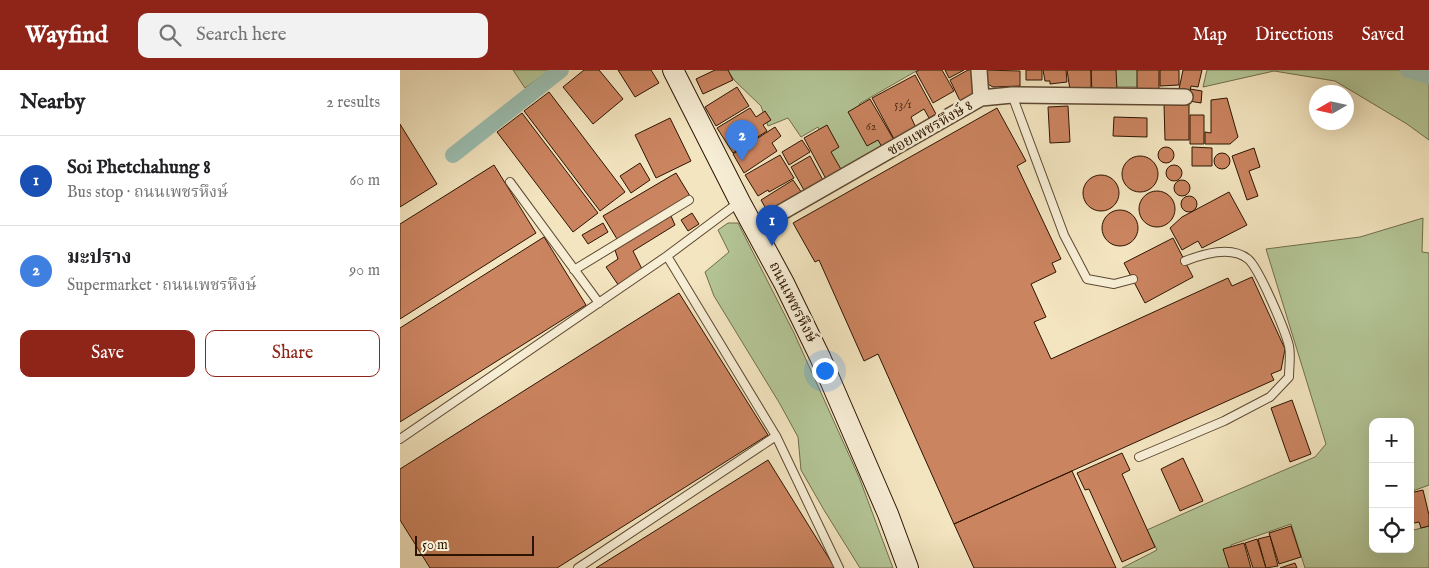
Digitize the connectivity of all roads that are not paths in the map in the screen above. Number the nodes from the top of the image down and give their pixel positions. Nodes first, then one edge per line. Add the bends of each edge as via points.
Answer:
1 (673, 70) edge
2 (979, 70) edge
3 (1012, 96) junction
4 (1185, 97) dead end
5 (981, 98) junction
6 (510, 182) dead end
7 (689, 200) dead end
8 (740, 202) junction
9 (754, 228) junction
10 (667, 256) junction
11 (1185, 261) dead end
12 (574, 270) junction
13 (1133, 279) dead end
14 (599, 303) junction
15 (776, 436) junction
16 (400, 439) edge
17 (1138, 457) dead end
18 (578, 568) edge
19 (840, 568) edge
20 (908, 568) edge

1 - 8 main road, ถนนเพชรหึงษ์
2 - 5 street
3 - 4 street, ซอยเพชรหึงษ์ 8
3 - 5 street, ซอยเพชรหึงษ์ 8
3 - 13 lane via 1064,235 1087,279 1114,284
5 - 9 street, ซอยเพชรหึงษ์ 8
6 - 12 lane
7 - 12 lane
8 - 9 main road, ถนนเพชรหึงษ์
8 - 10 lane
9 - 20 main road, ถนนเพชรหึงษ์ via 820,357
10 - 14 lane
10 - 15 lane
11 - 17 lane via 1204,254 1230,252 1248,259 1266,287 1290,346 1289,376 1270,397 1224,421
12 - 14 lane
14 - 16 lane
15 - 18 lane
15 - 19 lane

